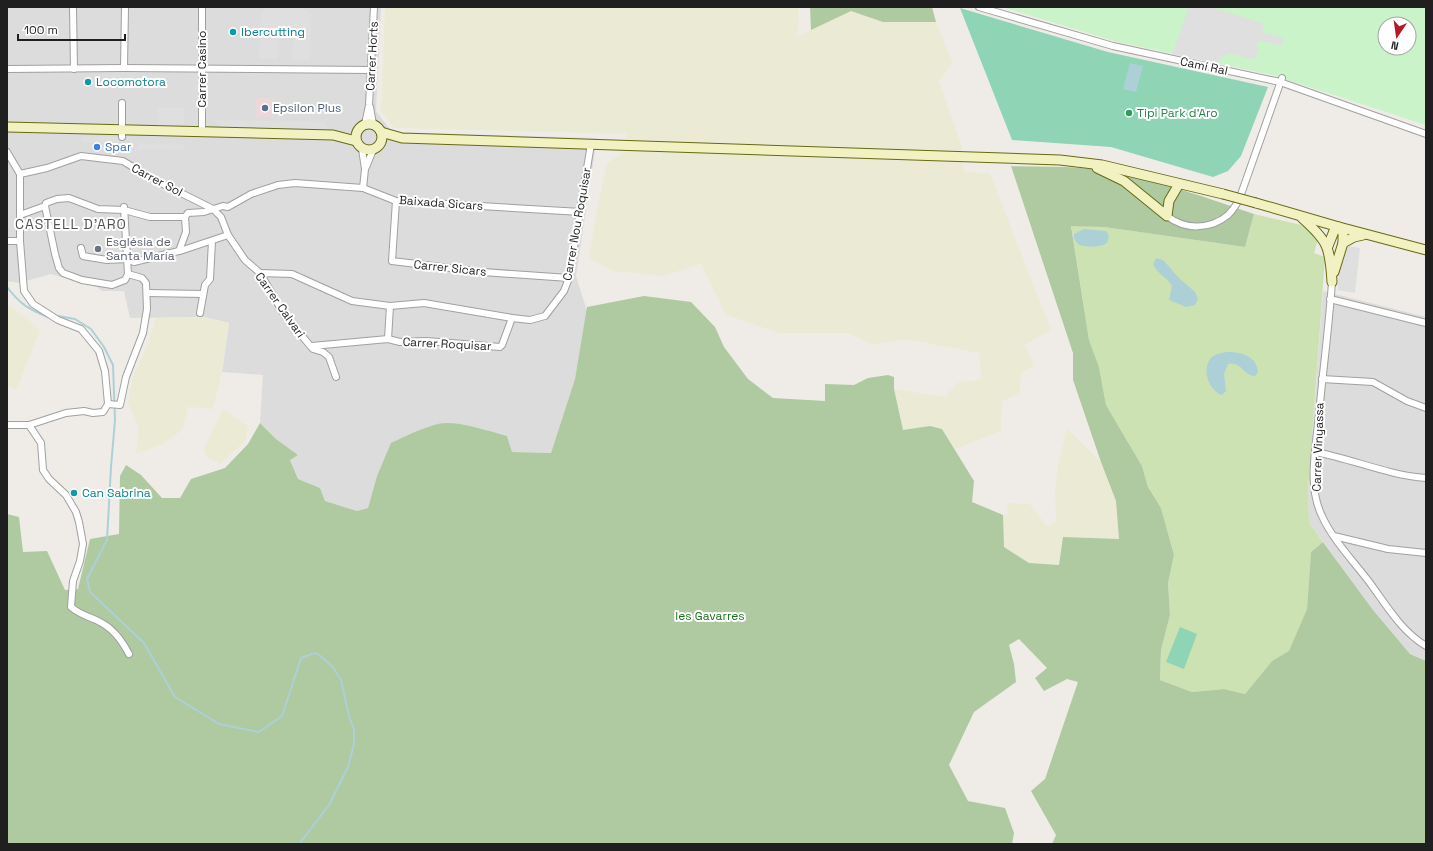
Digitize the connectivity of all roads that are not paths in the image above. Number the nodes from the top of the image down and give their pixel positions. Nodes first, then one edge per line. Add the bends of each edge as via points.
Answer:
1 (73, 7) edge
2 (125, 7) edge
3 (202, 7) edge
4 (374, 7) edge
5 (979, 7) edge
6 (124, 68) junction
7 (202, 68) junction
8 (7, 69) edge
9 (74, 69) junction
10 (371, 70) junction
11 (1281, 80) junction
12 (122, 103) dead end
13 (369, 124) junction
14 (7, 127) edge
15 (357, 130) junction
16 (202, 132) junction
17 (381, 132) junction
18 (122, 134) junction
19 (1426, 134) edge
20 (333, 135) junction
21 (402, 138) junction
22 (356, 141) junction
23 (381, 143) junction
24 (591, 144) junction
25 (362, 149) junction
26 (373, 150) junction
27 (7, 152) edge
28 (122, 160) junction
29 (1080, 162) junction
30 (123, 168) dead end
31 (365, 169) junction
32 (20, 174) junction
33 (1180, 184) junction
34 (363, 188) junction
35 (396, 201) junction
36 (45, 206) junction
37 (228, 207) junction
38 (124, 208) junction
39 (214, 209) junction
40 (581, 212) junction
41 (20, 215) junction
42 (1167, 216) junction
43 (1299, 216) junction
44 (185, 217) junction
45 (221, 217) junction
46 (1339, 227) junction
47 (228, 235) junction
48 (1367, 235) junction
49 (7, 241) edge
50 (20, 241) junction
51 (212, 241) junction
52 (1343, 243) junction
53 (1328, 246) junction
54 (81, 248) dead end
55 (1426, 250) edge
56 (179, 251) junction
57 (128, 260) junction
58 (260, 273) junction
59 (128, 274) junction
60 (569, 278) junction
61 (1332, 282) junction
62 (147, 293) junction
63 (203, 294) junction
64 (1330, 299) junction
65 (390, 306) junction
66 (200, 313) dead end
67 (512, 318) junction
68 (1426, 323) edge
69 (388, 339) junction
70 (309, 346) junction
71 (336, 377) dead end
72 (1322, 379) junction
73 (109, 404) junction
74 (1426, 408) edge
75 (7, 425) edge
76 (29, 425) junction
77 (1315, 452) junction
78 (1426, 478) edge
79 (1334, 536) junction
80 (1426, 553) edge
81 (1426, 646) edge
82 (129, 654) dead end

1 - 9 street
2 - 6 street
3 - 7 street, Carrer Casino
4 - 10 street, Carrer Horts
5 - 11 street, Camí Ral via 1113,46
6 - 7 street
6 - 9 street
7 - 10 street
7 - 16 street, Carrer Casino
8 - 9 street
10 - 13 street, Carrer Horts
11 - 19 street, Camí Ral
11 - 42 street via 1239,200 1229,214 1216,222 1196,228 1175,222
12 - 18 street
13 - 15 street
13 - 17 street
14 - 18 street
15 - 20 street
15 - 22 street
16 - 18 street
16 - 20 street
17 - 21 street
17 - 23 street
20 - 22 street
21 - 23 street
21 - 24 street
22 - 25 street
23 - 26 street
24 - 29 street
24 - 40 street, Carrer Nou Roquisar
25 - 26 street
25 - 31 street
26 - 31 street
27 - 32 street
28 - 30 street
28 - 32 street, Carrer Sol via 81,156
28 - 39 street, Carrer Sol
29 - 33 street
29 - 42 street via 1124,181
31 - 34 street
32 - 41 street
33 - 42 street via 1169,202
33 - 43 street, bridge
34 - 35 street, Baixada Sicars
34 - 37 street, Baixada Sicars via 295,183 278,185 251,194
35 - 40 street, Baixada Sicars
35 - 60 street, Carrer Sicars via 392,261 483,272
36 - 38 street, Baixada Sicars via 46,203 57,199 69,198 98,210
36 - 41 street, Baixada Sicars
36 - 59 street via 55,254 63,273 82,280 112,285 125,280
37 - 39 street, Baixada Sicars
37 - 45 street
38 - 44 street, Baixada Sicars via 150,216
38 - 57 street
39 - 44 street, Baixada Sicars via 188,213
39 - 45 street, Carrer Sol
40 - 60 street, Carrer Nou Roquisar
41 - 50 street
43 - 46 street
43 - 53 street
44 - 56 street via 186,232
45 - 47 street, Carrer Calvari
46 - 48 street
46 - 52 street via 1343,233
46 - 53 street via 1334,231
47 - 51 street
47 - 58 street, Carrer Calvari via 245,260
48 - 52 street via 1354,237
48 - 55 street
49 - 50 street
50 - 73 street via 24,291 33,304 58,320 81,328 99,351 105,371
51 - 56 street
51 - 63 street via 210,279
52 - 61 street
53 - 61 street
54 - 57 street via 83,256
56 - 57 street via 134,262
57 - 59 street
58 - 65 street, Carrer Nou Roquisar via 292,274 343,299
58 - 70 street, Carrer Calvari via 286,316
59 - 62 street via 142,278 146,283
60 - 67 street, Carrer Nou Roquisar via 564,291 545,316 530,320
61 - 64 street, Carrer Vinyassa
62 - 63 street
62 - 73 street via 142,334 126,377 120,405
63 - 66 street
64 - 68 street
64 - 72 street, Carrer Vinyassa
65 - 67 street, Carrer Nou Roquisar via 424,303
65 - 69 street, Carrer Roquisar
67 - 69 street, Carrer Roquisar via 500,347 427,341 400,342
69 - 70 street, Carrer Roquisar
70 - 71 street, Carrer Calvari via 329,357
72 - 74 street via 1373,382 1407,401
72 - 77 street, Carrer Vinyassa
73 - 76 street via 102,412 66,413
75 - 76 street
76 - 82 street via 41,443 44,470 49,479 66,495 80,522 83,544 73,581 71,607 111,628
77 - 78 street via 1342,457 1388,473
77 - 79 street, Carrer Vinyassa via 1316,500 1322,517
79 - 80 street via 1388,549
79 - 81 street, Carrer Vinyassa via 1401,624

